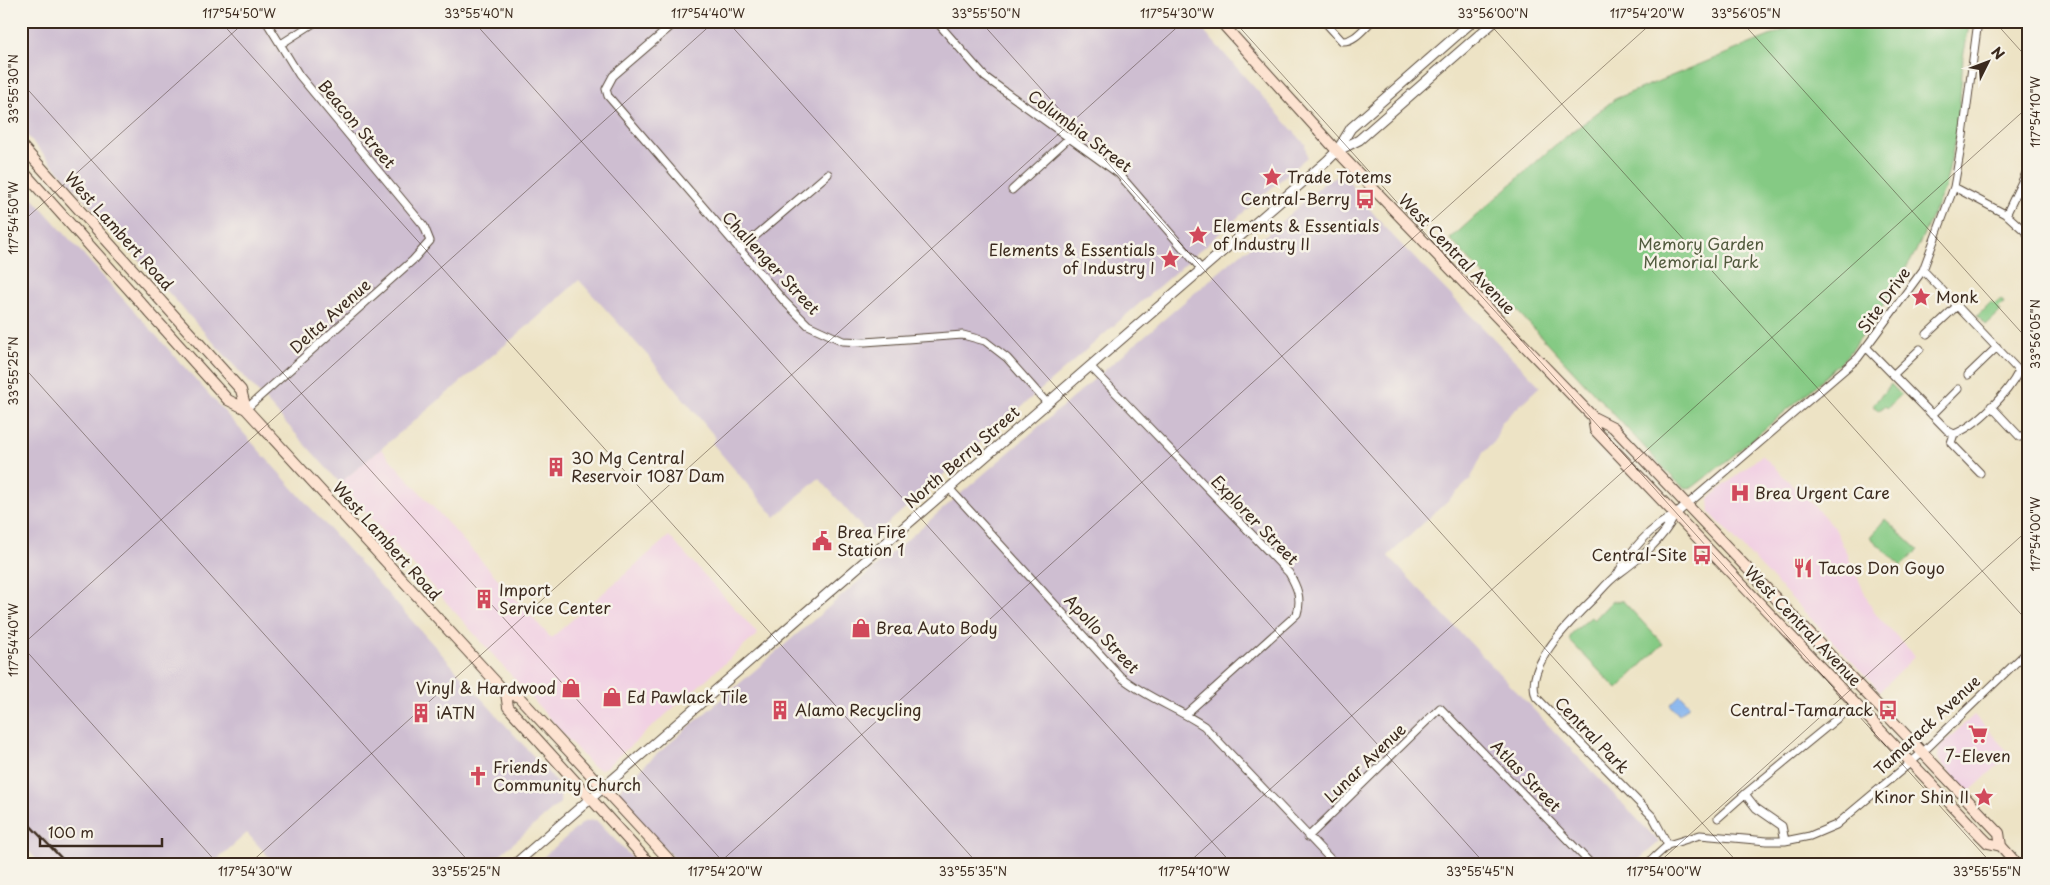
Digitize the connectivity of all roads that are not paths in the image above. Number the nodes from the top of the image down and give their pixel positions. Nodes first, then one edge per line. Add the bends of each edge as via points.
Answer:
1 (266, 21) edge
2 (317, 21) edge
3 (677, 21) edge
4 (936, 21) edge
5 (1220, 21) edge
6 (1324, 21) edge
7 (1372, 21) edge
8 (1474, 21) edge
9 (1495, 21) edge
10 (1978, 21) edge
11 (281, 44) junction
12 (1069, 138) junction
13 (21, 145) edge
14 (1337, 151) junction
15 (2029, 167) edge
16 (21, 169) edge
17 (828, 174) dead end
18 (1954, 187) junction
19 (1012, 190) dead end
20 (2006, 215) junction
21 (2029, 235) edge
22 (430, 242) joint
23 (739, 250) junction
24 (1202, 270) junction
25 (1923, 270) junction
26 (1958, 305) junction
27 (1927, 334) dead end
28 (1997, 347) junction
29 (1867, 348) junction
30 (1920, 349) dead end
31 (1090, 366) junction
32 (2019, 371) junction
33 (1894, 374) junction
34 (1968, 374) dead end
35 (2029, 374) edge
36 (1958, 389) dead end
37 (1047, 403) junction
38 (1991, 406) junction
39 (246, 409) junction
40 (1932, 415) junction
41 (1593, 417) junction
42 (1954, 434) junction
43 (2020, 437) dead end
44 (1980, 473) dead end
45 (949, 488) junction
46 (1688, 504) junction
47 (1675, 515) junction
48 (1558, 636) joint
49 (2029, 650) edge
50 (506, 693) junction
51 (1856, 703) junction
52 (1440, 708) joint
53 (1186, 714) junction
54 (1922, 753) junction
55 (1911, 762) junction
56 (601, 788) junction
57 (1745, 794) junction
58 (589, 799) junction
59 (1718, 818) dead end
60 (1308, 836) junction
61 (1785, 841) junction
62 (1668, 846) junction
63 (2000, 846) junction
64 (515, 864) edge
65 (650, 864) edge
66 (673, 864) edge
67 (1335, 864) edge
68 (1591, 864) edge
69 (1646, 864) edge
70 (2017, 864) edge

1 - 11 street, Beacon Street
2 - 11 street
3 - 23 street, Challenger Street via 613,76 606,89 608,96
4 - 12 street, Columbia Street via 985,77
5 - 14 main road, West Central Avenue
6 - 7 street via 1342,41 1352,40
8 - 14 street, North Berry Street via 1351,128
9 - 14 street, North Berry Street via 1359,140
10 - 18 street, Site Drive
11 - 22 street, Beacon Street via 299,75 424,226
12 - 19 street
12 - 24 street, Columbia Street via 1119,174
13 - 39 main road, West Lambert Road via 241,390
14 - 24 street, North Berry Street
14 - 41 main road, West Central Avenue
15 - 20 street
16 - 39 main road, West Lambert Road via 228,400
17 - 23 street
18 - 20 street
18 - 25 street, Site Drive
20 - 21 street
22 - 39 street, Delta Avenue
23 - 37 street, Challenger Street via 813,328 843,341 963,335 985,341 1007,358
24 - 31 street, North Berry Street
25 - 26 street
25 - 29 street, Site Drive
26 - 27 street
26 - 28 street
28 - 32 street
28 - 34 street
29 - 33 street
29 - 46 street, Site Drive via 1831,383
30 - 33 street
31 - 37 street, North Berry Street
31 - 53 street, Explorer Street via 1289,573 1300,600 1297,614
32 - 35 street
32 - 38 street via 2012,386
33 - 40 street
36 - 40 street
37 - 45 street, North Berry Street
38 - 42 street via 1966,430
38 - 43 street
39 - 50 main road, West Lambert Road
40 - 42 street
41 - 46 main road, West Central Avenue via 1613,427
41 - 47 main road, West Central Avenue via 1596,430
42 - 44 street via 1951,443
45 - 53 street, Apollo Street via 1121,676 1139,691
45 - 56 street, North Berry Street
46 - 47 street, Site Drive
46 - 54 main road, West Central Avenue
47 - 48 street, Site Drive via 1661,521 1624,561 1617,575
47 - 51 main road, West Central Avenue
48 - 62 street, Central Park via 1538,669 1533,688 1536,697 1653,818
49 - 54 street, Tamarack Avenue
50 - 56 main road, West Lambert Road via 520,697
50 - 58 main road, West Lambert Road via 508,707
51 - 55 main road, West Central Avenue
51 - 57 street
52 - 60 street, Lunar Avenue
52 - 68 street, Atlas Street
53 - 60 street, Apollo Street via 1204,726
54 - 55 street, Tamarack Avenue
54 - 63 main road, West Central Avenue via 1999,833
55 - 61 street, Tamarack Avenue via 1836,825 1810,836
55 - 63 main road, West Central Avenue via 1988,843
56 - 58 street, North Berry Street
56 - 66 main road, West Lambert Road
57 - 59 street
57 - 61 street via 1756,808 1782,826
58 - 64 street, North Berry Street
58 - 65 main road, West Lambert Road
60 - 67 street, Apollo Street
61 - 62 street, Tamarack Avenue via 1700,835
62 - 69 street, Tamarack Avenue
63 - 70 main road, West Central Avenue

